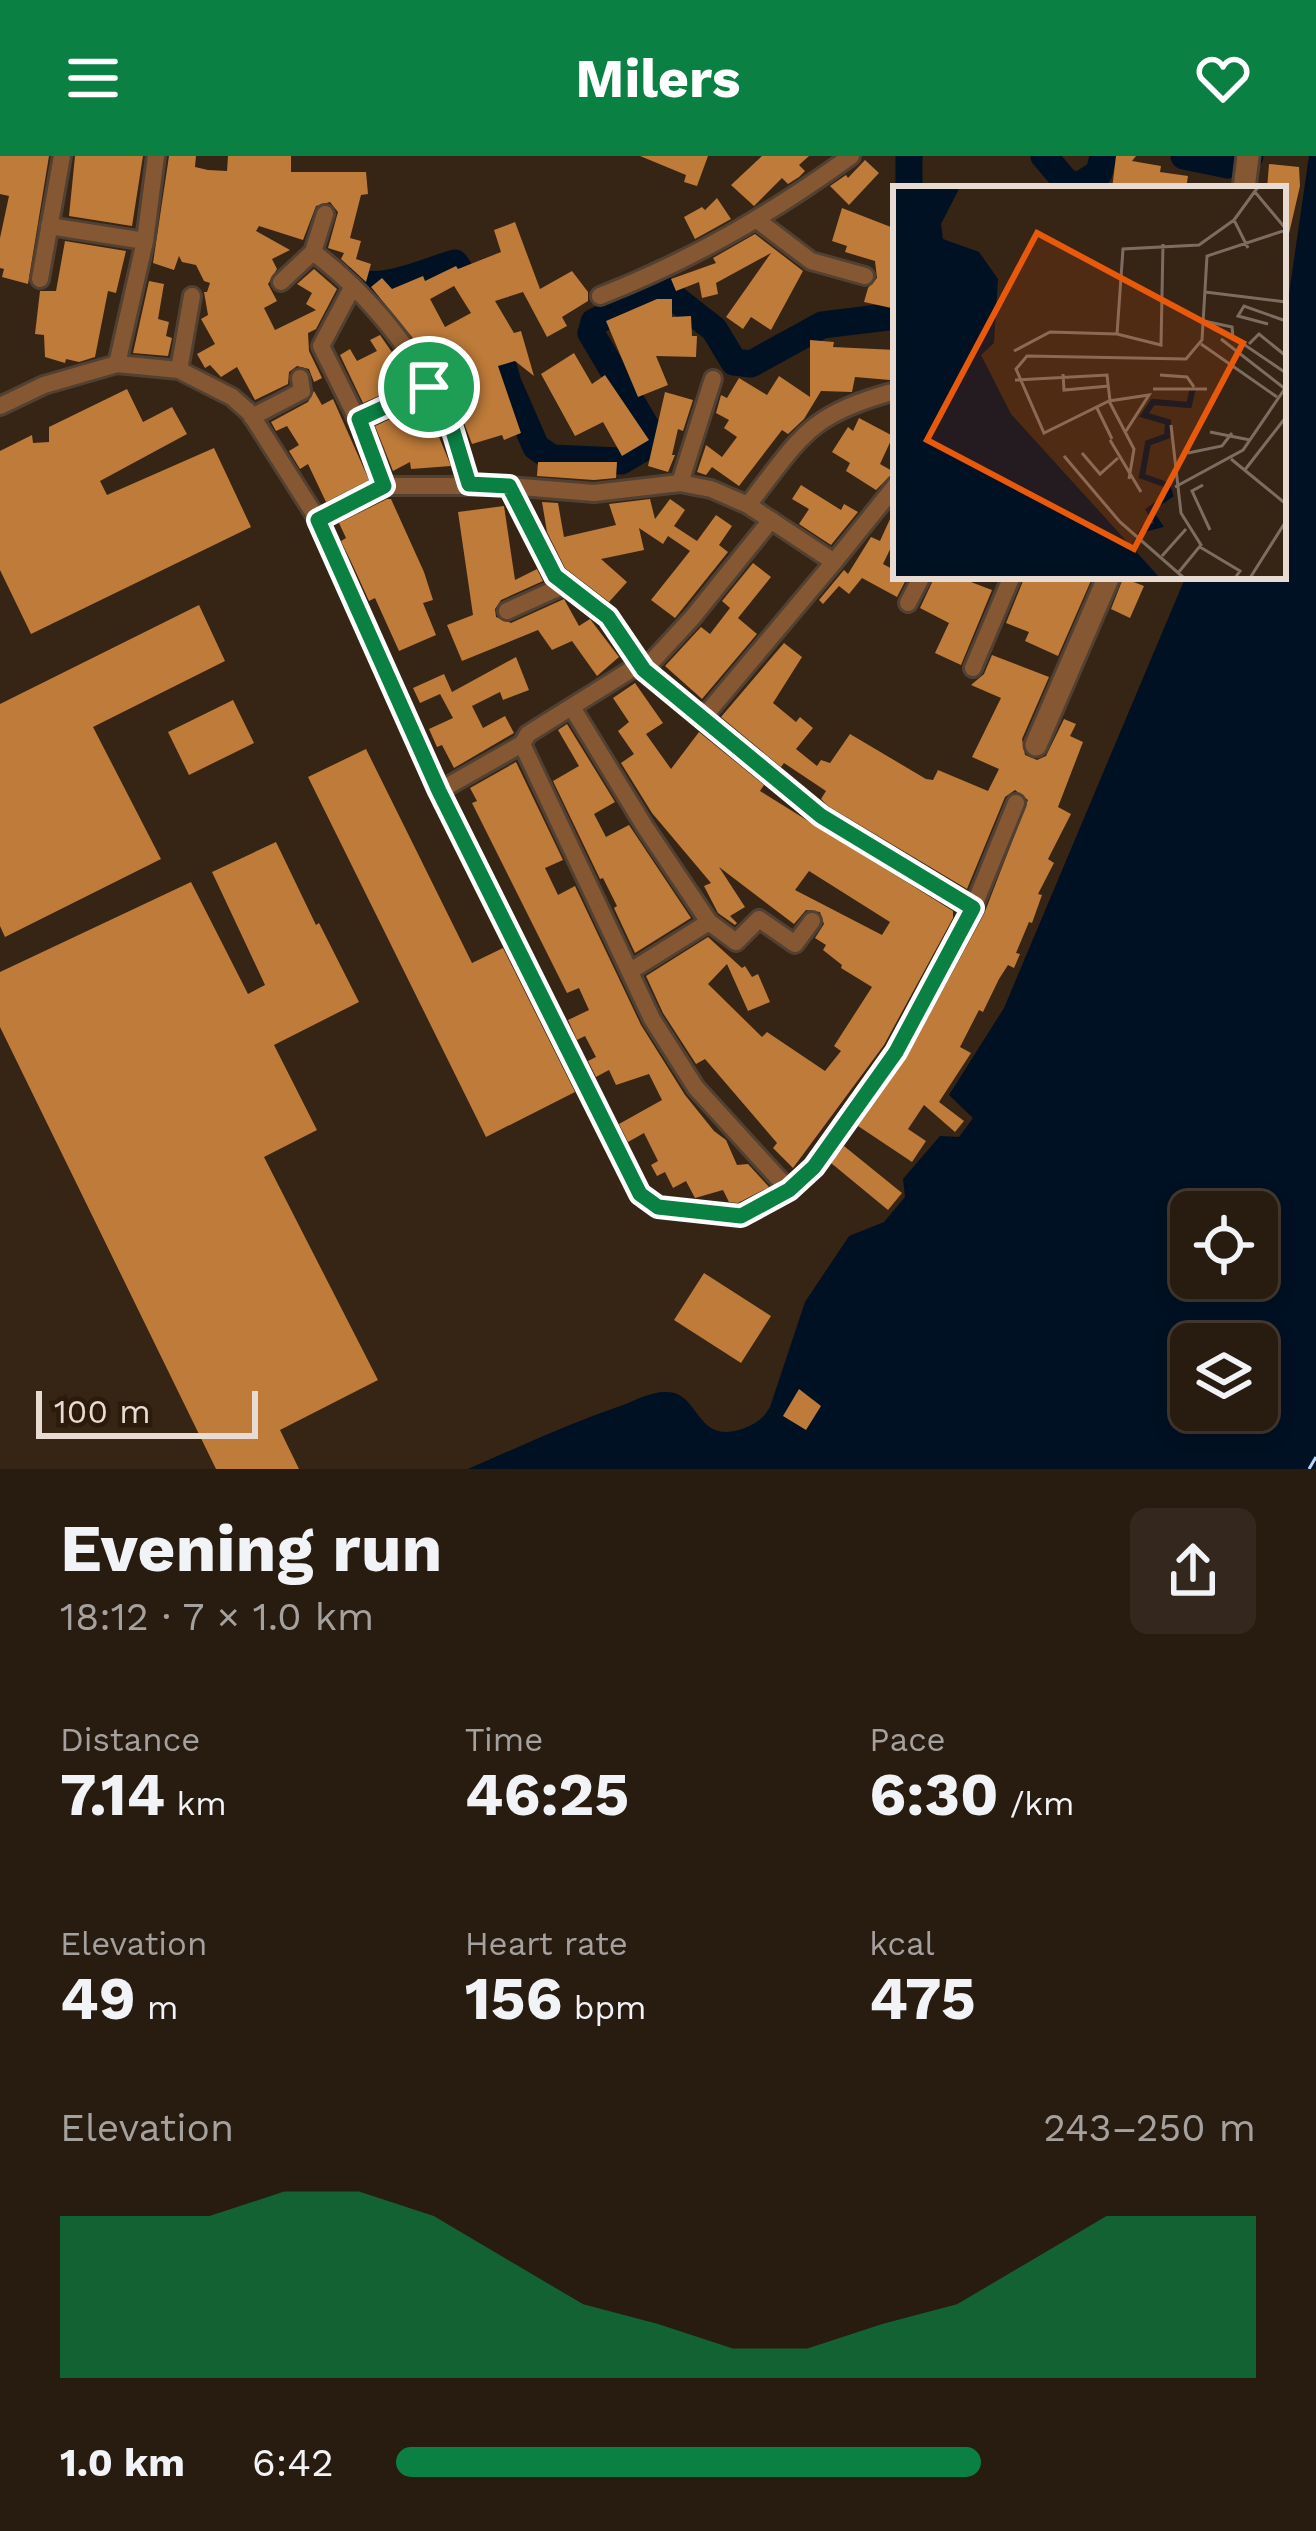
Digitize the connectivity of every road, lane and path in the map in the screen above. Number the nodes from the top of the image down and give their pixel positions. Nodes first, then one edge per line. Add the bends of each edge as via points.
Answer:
1 (62, 156) edge
2 (156, 156) edge
3 (851, 156) edge
4 (1248, 156) edge
5 (1245, 185) edge
6 (325, 214) dead end
7 (757, 220) junction
8 (50, 226) junction
9 (145, 241) junction
10 (313, 252) junction
11 (865, 276) dead end
12 (40, 279) dead end
13 (281, 282) dead end
14 (353, 286) junction
15 (192, 296) dead end
16 (600, 296) dead end
17 (117, 364) junction
18 (179, 370) junction
19 (300, 378) dead end
20 (712, 379) dead end
21 (429, 387) junction
22 (893, 392) edge
23 (0, 406) edge
24 (252, 416) junction
25 (359, 419) junction
26 (680, 483) junction
27 (469, 484) junction
28 (384, 486) junction
29 (509, 486) junction
30 (893, 489) edge
31 (748, 506) junction
32 (318, 520) junction
33 (771, 520) junction
34 (834, 562) junction
35 (920, 579) edge
36 (1011, 579) edge
37 (1108, 579) edge
38 (566, 584) junction
39 (908, 602) dead end
40 (507, 611) dead end
41 (642, 667) junction
42 (973, 668) dead end
43 (573, 709) junction
44 (702, 719) junction
45 (522, 744) junction
46 (1036, 745) dead end
47 (439, 791) junction
48 (1016, 803) dead end
49 (973, 908) junction
50 (812, 921) dead end
51 (709, 922) junction
52 (632, 970) junction
53 (789, 1190) junction

1 - 8 street
2 - 9 street
3 - 7 street
4 - 5 street
6 - 10 street
7 - 11 street via 811,261
7 - 16 street via 675,267
8 - 9 street
8 - 12 street
9 - 17 street
10 - 13 street
10 - 14 street
14 - 21 street
14 - 25 street via 321,346
15 - 18 street
17 - 18 street
17 - 23 street
18 - 24 street
19 - 24 street via 303,390
20 - 26 street
21 - 25 street
21 - 27 street
22 - 31 street via 819,419
24 - 32 street
25 - 28 street
26 - 29 street via 594,493
26 - 31 street
27 - 28 street
27 - 29 street
28 - 32 street
29 - 38 street
30 - 34 street
31 - 33 street
32 - 47 street
33 - 34 street
33 - 41 street
34 - 44 street
35 - 39 street
36 - 42 street
37 - 46 street
38 - 40 street
38 - 41 street via 608,617
41 - 43 street
41 - 44 street
43 - 45 street
43 - 51 street
44 - 49 street via 821,816
45 - 47 street
45 - 52 street
47 - 53 street via 646,1202 741,1216
48 - 49 street
49 - 53 street via 896,1052
50 - 51 street via 795,944 759,920 736,942
51 - 52 street
52 - 53 street via 696,1088

